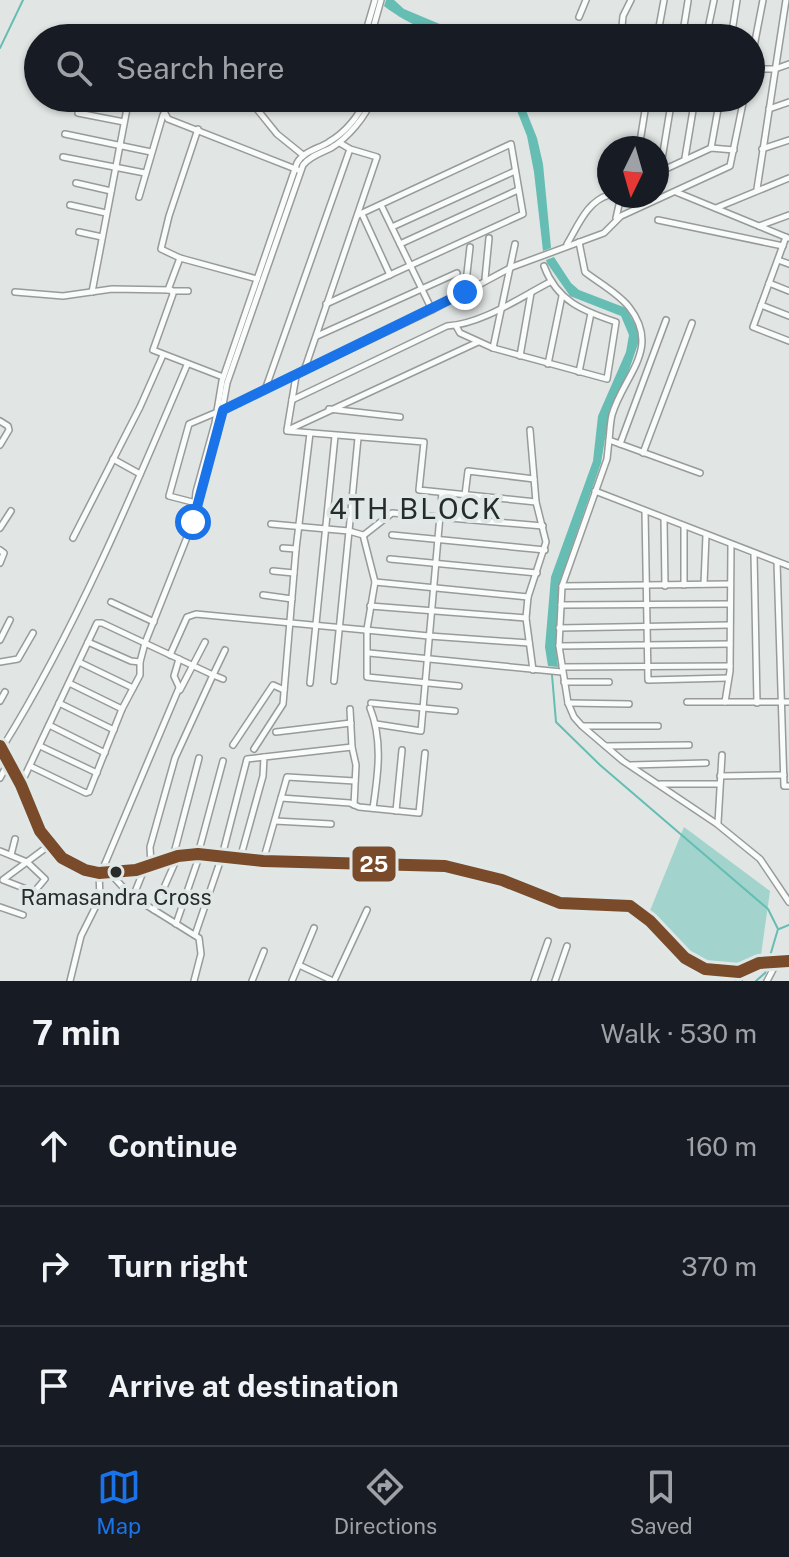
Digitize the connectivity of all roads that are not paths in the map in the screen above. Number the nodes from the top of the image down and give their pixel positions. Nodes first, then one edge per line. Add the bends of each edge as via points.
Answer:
1 (586, 0) edge
2 (631, 0) edge
3 (664, 0) edge
4 (714, 0) edge
5 (737, 0) edge
6 (763, 0) edge
7 (786, 0) edge
8 (688, 1) edge
9 (377, 2) edge
10 (579, 17) dead end
11 (368, 24) edge
12 (374, 24) edge
13 (622, 24) edge
14 (660, 24) edge
15 (684, 24) edge
16 (709, 24) edge
17 (733, 24) edge
18 (758, 24) edge
19 (789, 28) edge
20 (781, 31) junction
21 (789, 64) edge
22 (765, 69) edge
23 (775, 69) junction
24 (789, 102) edge
25 (768, 109) junction
26 (125, 112) edge
27 (259, 112) edge
28 (358, 112) edge
29 (365, 112) edge
30 (645, 112) edge
31 (669, 112) edge
32 (693, 112) edge
33 (717, 112) edge
34 (741, 112) edge
35 (78, 113) dead end
36 (163, 114) joint
37 (124, 122) junction
38 (198, 129) junction
39 (65, 134) dead end
40 (641, 136) edge
41 (665, 136) edge
42 (789, 140) edge
43 (340, 143) dead end
44 (119, 145) junction
45 (711, 148) junction
46 (350, 149) junction
47 (762, 149) junction
48 (734, 150) junction
49 (151, 152) junction
50 (303, 155) junction
51 (63, 157) dead end
52 (685, 159) junction
53 (115, 167) junction
54 (669, 167) edge
55 (298, 170) junction
56 (515, 171) junction
57 (145, 173) junction
58 (789, 178) edge
59 (76, 183) dead end
60 (757, 189) junction
61 (518, 190) junction
62 (111, 191) junction
63 (676, 192) junction
64 (139, 197) dead end
65 (597, 200) edge
66 (70, 205) dead end
67 (381, 205) junction
68 (618, 208) edge
69 (715, 208) junction
70 (106, 213) junction
71 (360, 214) junction
72 (789, 215) edge
73 (616, 219) junction
74 (658, 220) dead end
75 (759, 226) junction
76 (392, 227) junction
77 (79, 232) dead end
78 (102, 237) junction
79 (489, 238) dead end
80 (788, 238) edge
81 (579, 242) junction
82 (400, 244) junction
83 (515, 244) dead end
84 (566, 246) junction
85 (783, 246) junction
86 (470, 247) dead end
87 (180, 258) junction
88 (778, 260) junction
89 (789, 264) edge
90 (410, 265) junction
91 (544, 266) dead end
92 (512, 267) junction
93 (457, 273) dead end
94 (390, 275) junction
95 (257, 280) junction
96 (484, 280) junction
97 (550, 282) junction
98 (769, 283) junction
99 (421, 287) junction
100 (170, 291) junction
101 (188, 291) dead end
102 (789, 291) edge
103 (15, 292) dead end
104 (92, 292) junction
105 (465, 292) junction
106 (531, 292) junction
107 (562, 296) junction
108 (326, 304) junction
109 (761, 305) junction
110 (502, 306) junction
111 (432, 310) junction
112 (591, 313) junction
113 (789, 316) edge
114 (666, 320) dead end
115 (692, 323) dead end
116 (456, 326) junction
117 (316, 336) junction
118 (789, 341) edge
119 (478, 342) junction
120 (493, 348) junction
121 (163, 355) junction
122 (520, 356) junction
123 (548, 364) junction
124 (187, 365) junction
125 (303, 372) junction
126 (579, 372) junction
127 (296, 376) junction
128 (223, 377) junction
129 (264, 390) junction
130 (292, 400) junction
131 (328, 409) junction
132 (220, 411) junction
133 (400, 417) dead end
134 (0, 421) edge
135 (530, 430) dead end
136 (287, 431) junction
137 (310, 433) junction
138 (335, 436) junction
139 (358, 438) junction
140 (609, 440) junction
141 (620, 444) junction
142 (0, 445) edge
143 (643, 453) junction
144 (113, 459) junction
145 (700, 473) dead end
146 (140, 474) junction
147 (534, 479) junction
148 (595, 491) junction
149 (442, 493) junction
150 (465, 495) junction
151 (536, 502) junction
152 (196, 503) junction
153 (11, 511) dead end
154 (645, 511) junction
155 (440, 518) junction
156 (664, 518) junction
157 (271, 524) dead end
158 (543, 526) junction
159 (684, 526) junction
160 (299, 527) junction
161 (0, 528) edge
162 (325, 529) junction
163 (349, 531) junction
164 (363, 535) junction
165 (392, 535) dead end
166 (706, 535) junction
167 (73, 538) dead end
168 (438, 539) junction
169 (731, 545) junction
170 (283, 548) dead end
171 (296, 549) junction
172 (0, 550) edge
173 (545, 550) junction
174 (754, 554) junction
175 (390, 559) dead end
176 (777, 562) junction
177 (0, 563) edge
178 (436, 564) junction
179 (789, 566) edge
180 (273, 571) dead end
181 (294, 573) junction
182 (537, 573) junction
183 (375, 582) junction
184 (704, 584) junction
185 (729, 584) junction
186 (684, 585) junction
187 (562, 586) junction
188 (645, 586) junction
189 (665, 586) junction
190 (433, 589) junction
191 (263, 595) dead end
192 (528, 597) junction
193 (292, 599) junction
194 (111, 602) dead end
195 (729, 604) junction
196 (561, 605) junction
197 (646, 605) junction
198 (370, 606) junction
199 (431, 612) junction
200 (526, 618) junction
201 (10, 620) dead end
202 (290, 621) junction
203 (154, 622) junction
204 (315, 624) junction
205 (729, 625) junction
206 (339, 626) junction
207 (646, 627) junction
208 (559, 628) junction
209 (367, 629) junction
210 (33, 633) dead end
211 (429, 636) junction
212 (0, 640) edge
213 (88, 642) junction
214 (205, 642) dead end
215 (145, 643) junction
216 (529, 643) junction
217 (730, 644) junction
218 (559, 646) junction
219 (646, 646) junction
220 (225, 650) dead end
221 (369, 653) junction
222 (170, 655) junction
223 (179, 659) junction
224 (427, 660) junction
225 (0, 662) edge
226 (79, 662) junction
227 (140, 662) junction
228 (194, 665) junction
229 (647, 666) junction
230 (730, 666) junction
231 (533, 670) junction
232 (562, 670) junction
233 (213, 675) junction
234 (728, 678) junction
235 (223, 679) dead end
236 (334, 681) dead end
237 (425, 682) junction
238 (564, 682) junction
239 (609, 682) dead end
240 (69, 683) junction
241 (310, 683) dead end
242 (459, 686) dead end
243 (133, 688) junction
244 (179, 688) junction
245 (284, 690) junction
246 (5, 692) dead end
247 (0, 701) edge
248 (687, 702) dead end
249 (725, 702) junction
250 (780, 702) junction
251 (789, 702) edge
252 (59, 703) junction
253 (568, 703) junction
254 (757, 703) junction
255 (629, 704) dead end
256 (423, 708) junction
257 (122, 709) junction
258 (350, 709) dead end
259 (455, 711) dead end
260 (351, 723) junction
261 (376, 724) junction
262 (49, 725) junction
263 (785, 725) edge
264 (582, 726) junction
265 (658, 726) dead end
266 (114, 730) junction
267 (276, 732) dead end
268 (233, 745) dead end
269 (689, 745) dead end
270 (39, 746) junction
271 (606, 746) junction
272 (786, 746) edge
273 (1, 747) edge
274 (352, 747) junction
275 (254, 749) dead end
276 (402, 750) dead end
277 (105, 753) junction
278 (425, 753) dead end
279 (722, 755) dead end
280 (264, 757) junction
281 (199, 758) dead end
282 (223, 761) dead end
283 (8, 763) junction
284 (706, 763) dead end
285 (630, 765) junction
286 (787, 765) edge
287 (30, 766) junction
288 (97, 773) junction
289 (784, 775) junction
290 (720, 776) junction
291 (0, 778) edge
292 (355, 781) junction
293 (659, 784) junction
294 (719, 784) junction
295 (21, 785) junction
296 (789, 786) edge
297 (281, 798) junction
298 (354, 805) junction
299 (373, 808) junction
300 (396, 811) junction
301 (275, 821) junction
302 (331, 824) dead end
303 (717, 824) junction
304 (15, 839) dead end
305 (51, 844) junction
306 (0, 851) edge
307 (199, 854) junction
308 (11, 855) junction
309 (222, 856) junction
310 (175, 857) junction
311 (240, 859) junction
312 (263, 861) junction
313 (27, 862) junction
314 (148, 866) junction
315 (100, 873) junction
316 (110, 873) junction
317 (2, 879) edge
318 (133, 897) junction
319 (789, 902) edge
320 (0, 907) edge
321 (154, 910) junction
322 (367, 910) dead end
323 (23, 915) dead end
324 (176, 924) junction
325 (314, 928) dead end
326 (195, 935) junction
327 (548, 941) dead end
328 (567, 946) dead end
329 (264, 951) dead end
330 (789, 961) edge
331 (777, 962) junction
332 (299, 965) junction
333 (739, 972) junction
334 (70, 981) edge
335 (194, 981) edge
336 (252, 981) edge
337 (292, 981) edge
338 (333, 981) edge
339 (534, 981) edge
340 (555, 981) edge
341 (739, 981) edge
342 (767, 981) edge

1 - 10 street
2 - 13 street
3 - 14 street
4 - 16 street
5 - 17 street
6 - 18 street
7 - 20 street
8 - 15 street
9 - 11 street
9 - 12 street
19 - 20 street
20 - 23 street
21 - 23 street
22 - 23 street
23 - 25 street
24 - 25 street
25 - 47 street
26 - 37 street
27 - 50 street
28 - 50 street via 331,142
29 - 55 street via 334,146 307,159
30 - 40 street
31 - 41 street
32 - 52 street
33 - 45 street
34 - 48 street
35 - 37 street
36 - 38 street
36 - 49 street
37 - 44 street
38 - 55 street
38 - 87 street via 161,247
39 - 44 street
42 - 47 street
43 - 46 street
44 - 49 street
44 - 53 street
45 - 48 street
45 - 52 street
46 - 71 street via 377,157
46 - 129 street
47 - 60 street
48 - 63 street via 730,166
49 - 57 street
50 - 55 street
51 - 53 street
52 - 54 street
53 - 57 street
53 - 62 street
55 - 95 street
55 - 132 street
56 - 61 street
56 - 67 street via 511,144
56 - 76 street
57 - 64 street
58 - 60 street
59 - 62 street
60 - 69 street
61 - 82 street
61 - 90 street via 523,214
62 - 70 street
63 - 69 street
63 - 73 street
65 - 84 street
66 - 70 street
67 - 71 street
67 - 76 street
68 - 73 street
69 - 75 street
70 - 78 street
71 - 94 street
71 - 108 street
72 - 75 street
73 - 81 street via 604,233
74 - 85 street
75 - 80 street
76 - 82 street
77 - 78 street
78 - 104 street
79 - 96 street
80 - 85 street
81 - 84 street
81 - 140 street via 585,272 628,305 642,335 642,351 612,414
82 - 90 street
83 - 92 street
84 - 92 street
85 - 88 street
86 - 105 street
87 - 95 street
87 - 100 street
88 - 89 street
88 - 98 street
90 - 94 street
90 - 99 street
91 - 97 street
92 - 96 street
92 - 110 street
93 - 99 street
94 - 108 street
95 - 128 street
96 - 105 street
97 - 106 street
97 - 107 street
98 - 102 street
98 - 109 street
99 - 111 street
99 - 117 street
100 - 101 street
100 - 104 street
100 - 121 street via 152,347
103 - 104 street
105 - 111 street
106 - 110 street
106 - 122 street
107 - 112 street
107 - 123 street
108 - 117 street
109 - 113 street
109 - 118 street via 753,327
110 - 116 street
110 - 120 street
111 - 125 street
112 - 126 street
112 - 126 street via 616,322 607,379
114 - 141 street
115 - 143 street
116 - 119 street
116 - 130 street
117 - 125 street
119 - 120 street
119 - 131 street
120 - 122 street
121 - 124 street
121 - 144 street
122 - 123 street
123 - 126 street
124 - 128 street
124 - 146 street
125 - 127 street
127 - 129 street
127 - 130 street
128 - 132 street
129 - 132 street
130 - 136 street
131 - 133 street
131 - 136 street
132 - 152 street
132 - 152 street via 189,424 169,496
134 - 142 street via 9,430
135 - 147 street
136 - 137 street
137 - 138 street
137 - 160 street
138 - 139 street
138 - 162 street
139 - 149 street via 424,442 419,490
139 - 163 street
140 - 141 street
140 - 148 street
141 - 143 street
143 - 145 street
144 - 146 street
144 - 167 street
146 - 273 street via 48,671
147 - 150 street via 468,471
147 - 151 street
148 - 154 street
148 - 187 street
149 - 150 street
149 - 155 street
150 - 151 street
151 - 158 street
152 - 203 street via 182,555
153 - 161 street
154 - 156 street
154 - 188 street
155 - 158 street
155 - 164 street via 392,513
155 - 168 street
156 - 159 street
156 - 189 street
157 - 160 street
158 - 173 street
159 - 166 street
159 - 186 street
160 - 162 street
160 - 171 street
162 - 163 street
162 - 204 street
163 - 164 street
163 - 206 street
164 - 183 street
165 - 168 street
166 - 169 street
166 - 184 street
168 - 173 street
168 - 178 street
169 - 174 street
169 - 185 street
170 - 171 street
171 - 181 street
172 - 177 street
173 - 182 street
174 - 176 street
174 - 254 street
175 - 178 street
176 - 179 street
176 - 250 street
178 - 182 street
178 - 190 street
180 - 181 street
181 - 193 street
182 - 192 street
183 - 190 street
183 - 198 street
184 - 185 street
184 - 186 street
185 - 195 street
186 - 189 street
187 - 188 street
187 - 196 street
188 - 189 street
188 - 197 street
190 - 192 street
190 - 199 street
191 - 193 street
192 - 200 street
193 - 202 street
194 - 203 street
195 - 197 street
195 - 205 street
196 - 197 street
196 - 208 street
197 - 207 street
198 - 199 street
198 - 209 street
199 - 200 street
199 - 211 street
200 - 216 street
201 - 212 street
202 - 204 street
202 - 222 street via 196,614 187,617
202 - 245 street
203 - 215 street
204 - 206 street
204 - 241 street
205 - 207 street
205 - 217 street
206 - 209 street
206 - 236 street
207 - 208 street
207 - 219 street
208 - 218 street
209 - 211 street
209 - 221 street
210 - 225 street via 17,660
211 - 216 street
211 - 224 street
213 - 215 street via 100,622
213 - 226 street
213 - 227 street
214 - 228 street
215 - 222 street
215 - 227 street
216 - 231 street
217 - 219 street
217 - 230 street
218 - 219 street
218 - 232 street
219 - 229 street
220 - 233 street
221 - 224 street
221 - 237 street via 367,677
222 - 223 street
223 - 228 street
223 - 244 street via 174,676
224 - 231 street
224 - 237 street
226 - 240 street
226 - 243 street
227 - 243 street
228 - 233 street
228 - 244 street
229 - 230 street
229 - 232 street
229 - 234 street via 648,680
230 - 234 street
231 - 232 street
232 - 238 street
233 - 235 street
233 - 314 street via 175,758
234 - 249 street
237 - 242 street
237 - 256 street
238 - 239 street
238 - 253 street
240 - 252 street
240 - 257 street
243 - 257 street
244 - 315 street
245 - 268 street via 273,685
245 - 275 street via 283,704
246 - 247 street
248 - 249 street
249 - 254 street
250 - 251 street
250 - 254 street
250 - 263 street
252 - 262 street
252 - 266 street
253 - 255 street
253 - 264 street
256 - 259 street
256 - 261 street via 421,731
256 - 261 street via 371,706
257 - 266 street
258 - 260 street
260 - 267 street
260 - 274 street
261 - 299 street
262 - 270 street
262 - 277 street
263 - 272 street
264 - 265 street
264 - 271 street
266 - 277 street
269 - 271 street
270 - 287 street
270 - 288 street
271 - 285 street
272 - 286 street
273 - 283 main road
274 - 280 street
274 - 292 street
276 - 300 street
277 - 288 street
278 - 300 street via 420,813
279 - 290 street
280 - 309 street via 247,759
280 - 311 street
281 - 310 street
282 - 307 street
283 - 291 street
283 - 295 main road
284 - 285 street
285 - 293 street
286 - 289 street
287 - 288 street via 87,793
287 - 295 street
289 - 290 street
289 - 296 street via 784,786
290 - 294 street
292 - 297 street via 287,777
292 - 298 street
293 - 294 street
293 - 303 street
294 - 303 street
295 - 305 main road
297 - 298 street
297 - 301 street
298 - 299 street
299 - 300 street
301 - 302 street
301 - 312 street
303 - 319 street via 760,859
304 - 308 street
305 - 313 street
305 - 315 main road via 62,858
306 - 308 street
307 - 309 main road
307 - 310 main road
307 - 324 street
308 - 313 street
309 - 311 main road
309 - 326 street
310 - 314 main road
310 - 321 street
311 - 312 main road
312 - 333 main road via 445,866 502,880 560,903 630,906 685,958 705,969
313 - 317 street
313 - 317 street via 45,879 36,891
314 - 316 main road
314 - 318 street
315 - 316 main road
315 - 334 street via 100,898 81,936
316 - 318 street
318 - 321 street
320 - 323 street
321 - 324 street
322 - 338 street
324 - 326 street
325 - 332 street
326 - 335 street via 201,954
327 - 339 street
328 - 340 street
329 - 336 street
330 - 331 main road
331 - 333 main road
331 - 342 street
332 - 337 street
332 - 338 street
333 - 341 street

